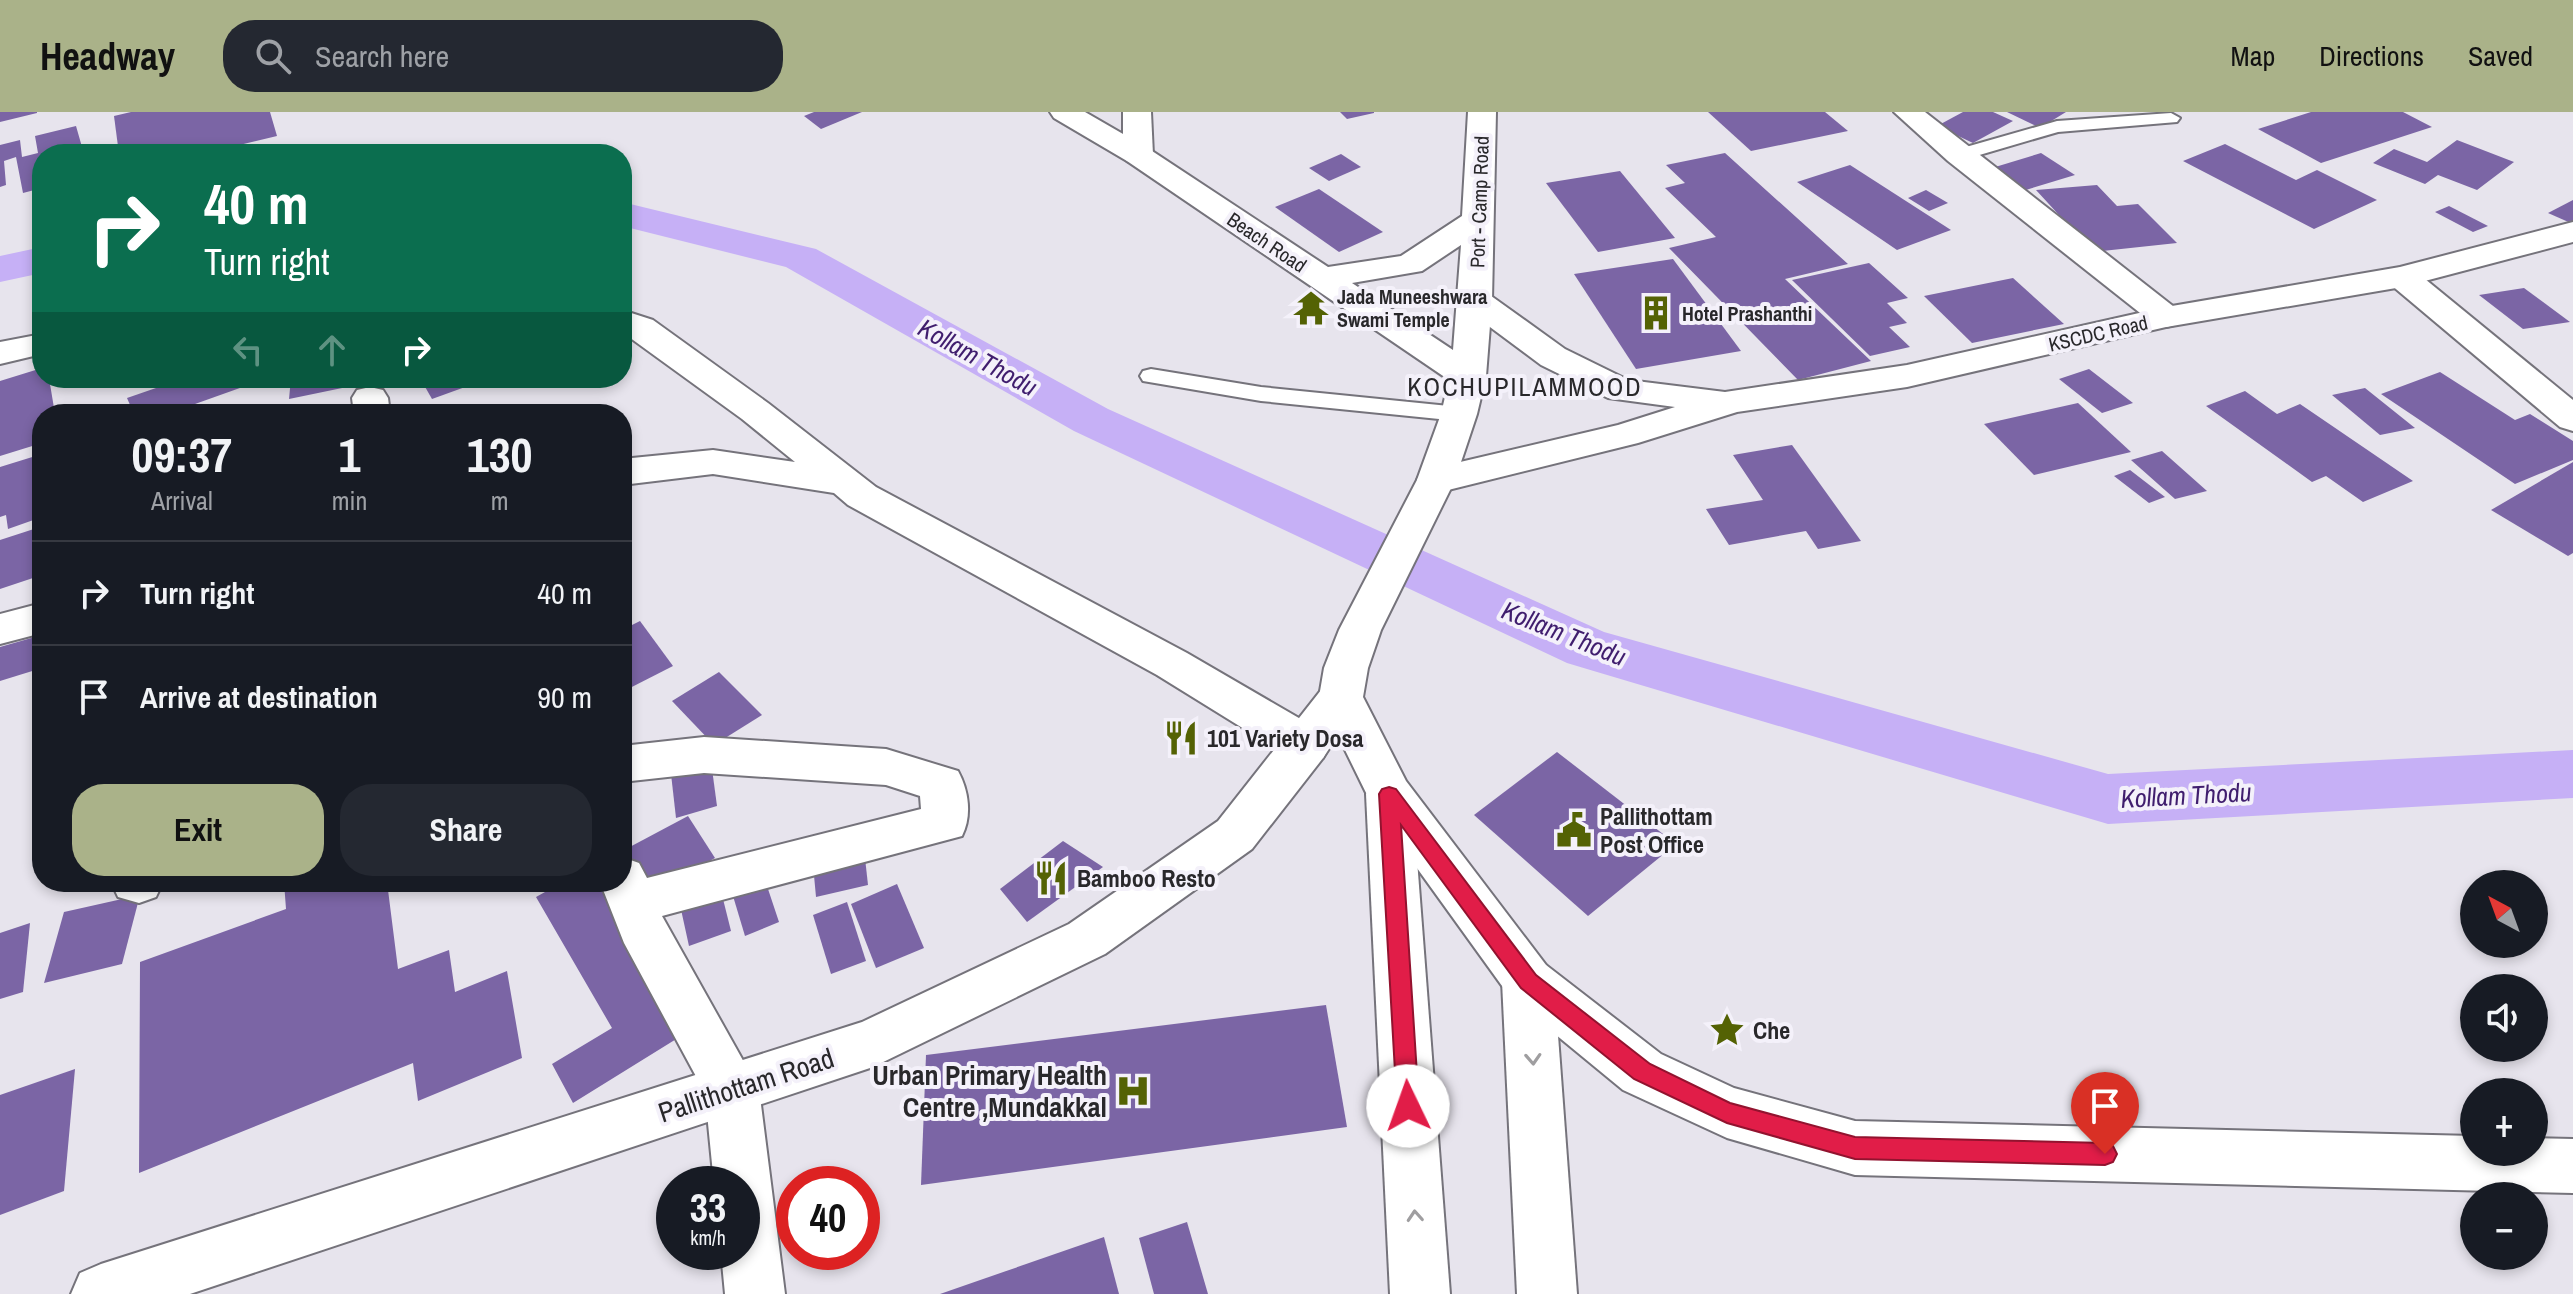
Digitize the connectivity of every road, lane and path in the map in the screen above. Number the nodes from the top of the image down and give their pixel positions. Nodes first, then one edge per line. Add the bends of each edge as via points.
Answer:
1 (1064, 112) edge
2 (1137, 112) edge
3 (1482, 112) edge
4 (1908, 112) edge
5 (2171, 118) dead end
6 (1138, 155) junction
7 (1959, 155) junction
8 (1478, 220) junction
9 (2573, 232) edge
10 (2402, 277) junction
11 (1321, 278) junction
12 (1475, 300) junction
13 (2166, 317) junction
14 (632, 324) edge
15 (32, 346) edge
16 (0, 353) edge
17 (1151, 376) dead end
18 (1468, 376) junction
19 (1733, 401) junction
20 (1459, 414) junction
21 (2573, 419) edge
22 (632, 471) edge
23 (1436, 480) junction
24 (842, 482) junction
25 (32, 621) edge
26 (0, 629) edge
27 (1343, 682) junction
28 (1307, 745) junction
29 (632, 763) edge
30 (1389, 794) junction
31 (632, 889) edge
32 (629, 892) edge
33 (1528, 981) junction
34 (732, 1089) junction
35 (2573, 1166) edge
36 (203, 1277) edge
37 (101, 1294) edge
38 (755, 1294) edge
39 (1420, 1294) edge
40 (1547, 1294) edge

1 - 6 street, Beach Road
2 - 6 street
3 - 8 street, Port - Camp Road
4 - 7 street
5 - 7 lane via 2057,127
6 - 11 street, Beach Road
7 - 13 street
8 - 11 street via 1410,264
8 - 12 street, Port - Camp Road
9 - 10 street, KSCDC Road
10 - 13 street, KSCDC Road
10 - 21 street
11 - 18 street, Beach Road
12 - 18 street, Port - Camp Road
12 - 19 street via 1553,357 1621,390
13 - 19 street, KSCDC Road via 1907,376
14 - 24 street
15 - 16 street
17 - 20 lane via 1261,394
18 - 20 street, Port - Camp Road
19 - 23 street, KSCDC Road via 1625,435
20 - 23 street, Port - Camp Road
22 - 24 street via 713,462
23 - 27 street, Port - Camp Road via 1360,630
24 - 28 street via 1172,664
25 - 26 street
27 - 28 street, Pallithottam Road
27 - 30 street
28 - 34 street, Pallithottam Road via 1235,835 1087,939 873,1043
29 - 31 street via 704,755 886,767 942,784 945,822
30 - 33 street
39 -> 30 street
32 - 34 street via 642,928
33 - 35 street via 1642,1072 1727,1112 1855,1148
33 -> 40 street
34 - 36 street, Pallithottam Road
34 - 38 street
36 - 37 street, Pallithottam Road

